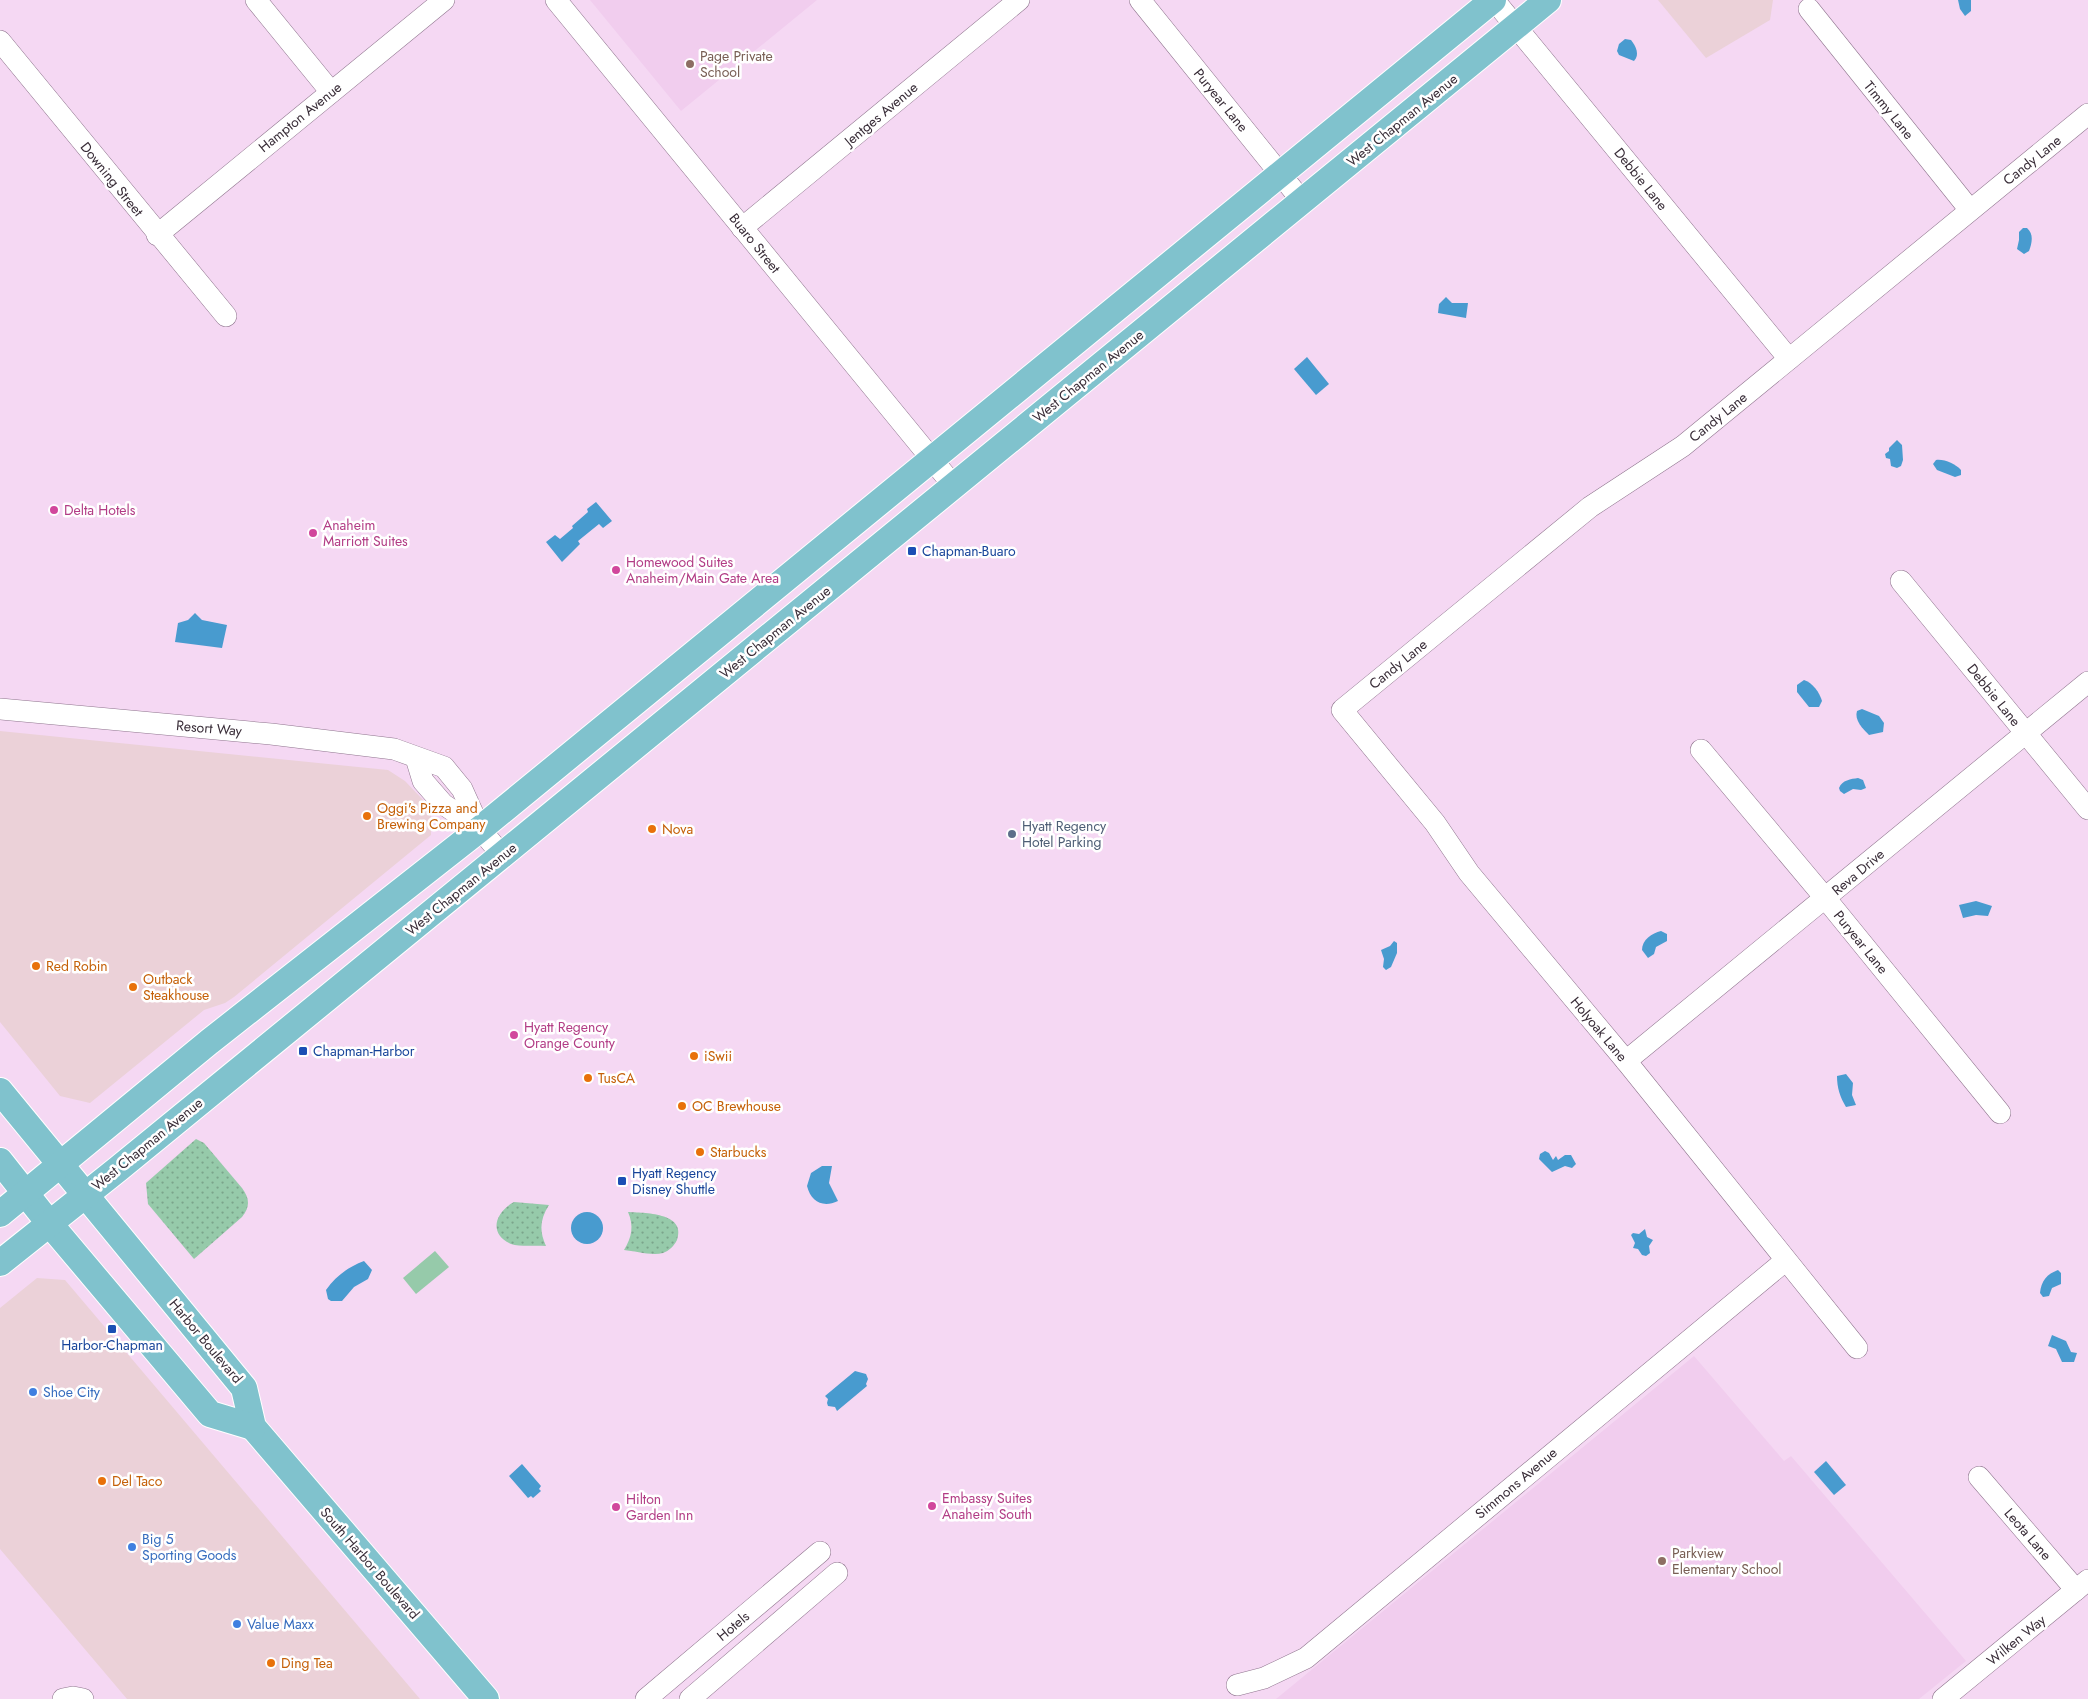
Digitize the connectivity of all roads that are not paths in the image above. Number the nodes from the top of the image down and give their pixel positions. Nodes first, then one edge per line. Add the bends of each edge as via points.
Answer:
1 (256, 0) edge
2 (444, 0) edge
3 (556, 0) edge
4 (1019, 0) edge
5 (1140, 0) edge
6 (1494, 0) edge
7 (1548, 0) edge
8 (1809, 9) dead end
9 (1516, 27) junction
10 (0, 41) edge
11 (331, 92) junction
12 (2088, 114) edge
13 (1281, 174) junction
14 (1302, 201) junction
15 (1970, 210) junction
16 (742, 228) junction
17 (157, 235) junction
18 (226, 316) dead end
19 (1789, 359) junction
20 (932, 459) junction
21 (953, 485) junction
22 (1901, 581) dead end
23 (2088, 682) edge
24 (0, 709) edge
25 (1342, 710) joint
26 (2025, 733) junction
27 (1702, 750) dead end
28 (2088, 810) edge
29 (480, 829) junction
30 (502, 855) junction
31 (1826, 899) junction
32 (1626, 1061) junction
33 (0, 1091) edge
34 (2000, 1113) dead end
35 (0, 1161) edge
36 (60, 1164) junction
37 (26, 1193) junction
38 (84, 1195) junction
39 (0, 1214) edge
40 (49, 1223) junction
41 (1785, 1261) junction
42 (0, 1263) edge
43 (1856, 1348) dead end
44 (253, 1427) junction
45 (1979, 1477) dead end
46 (820, 1552) dead end
47 (837, 1573) dead end
48 (2082, 1585) edge
49 (1237, 1685) dead end
50 (63, 1699) edge
51 (83, 1699) edge
52 (486, 1699) edge
53 (646, 1699) edge
54 (690, 1699) edge
55 (1943, 1699) edge

1 - 11 street
2 - 11 street, Hampton Avenue
3 - 16 street, Buaro Street
4 - 16 street, Jentges Avenue
5 - 13 street, Puryear Lane
6 - 9 street, Debbie Lane
6 - 13 main road
7 - 9 main road, West Chapman Avenue
8 - 15 street, Timmy Lane
9 - 14 main road, West Chapman Avenue
9 - 19 street, Debbie Lane
10 - 17 street, Downing Street
11 - 17 street, Hampton Avenue
12 - 15 street, Candy Lane
13 - 14 street, Puryear Lane
13 - 20 main road
14 - 21 main road, West Chapman Avenue
15 - 19 street, Candy Lane
16 - 20 street, Buaro Street
17 - 18 street, Downing Street
19 - 25 street, Candy Lane via 1683,446 1590,507
20 - 21 street, Buaro Street
20 - 29 main road
21 - 30 main road, West Chapman Avenue
22 - 26 street, Debbie Lane
23 - 26 street, Reva Drive
24 - 29 street, Resort Way via 394,750 416,758 423,782 443,804
25 - 32 street, Holyoak Lane via 1435,823 1469,873
26 - 28 street, Debbie Lane
26 - 31 street, Reva Drive
27 - 31 street, Puryear Lane
29 - 30 street, Resort Way
29 - 36 main road
30 - 38 main road, West Chapman Avenue
31 - 32 street, Reva Drive
31 - 34 street, Puryear Lane
32 - 41 street, Holyoak Lane
33 - 36 main road, Harbor Boulevard
35 - 37 main road
36 - 37 main road
36 - 38 main road, Harbor Boulevard
37 - 39 main road
37 - 40 main road
38 - 40 main road, West Chapman Avenue
38 - 44 main road, Harbor Boulevard via 244,1388
40 - 42 main road, West Chapman Avenue
40 - 44 main road via 210,1414
41 - 43 street, Holyoak Lane
41 - 49 street, Simmons Avenue via 1306,1658 1264,1678
44 - 52 main road, South Harbor Boulevard
45 - 48 street, Leota Lane
46 - 53 street, Hotels
47 - 54 street, Hotels
48 - 55 street, Wilken Way
50 - 51 street

